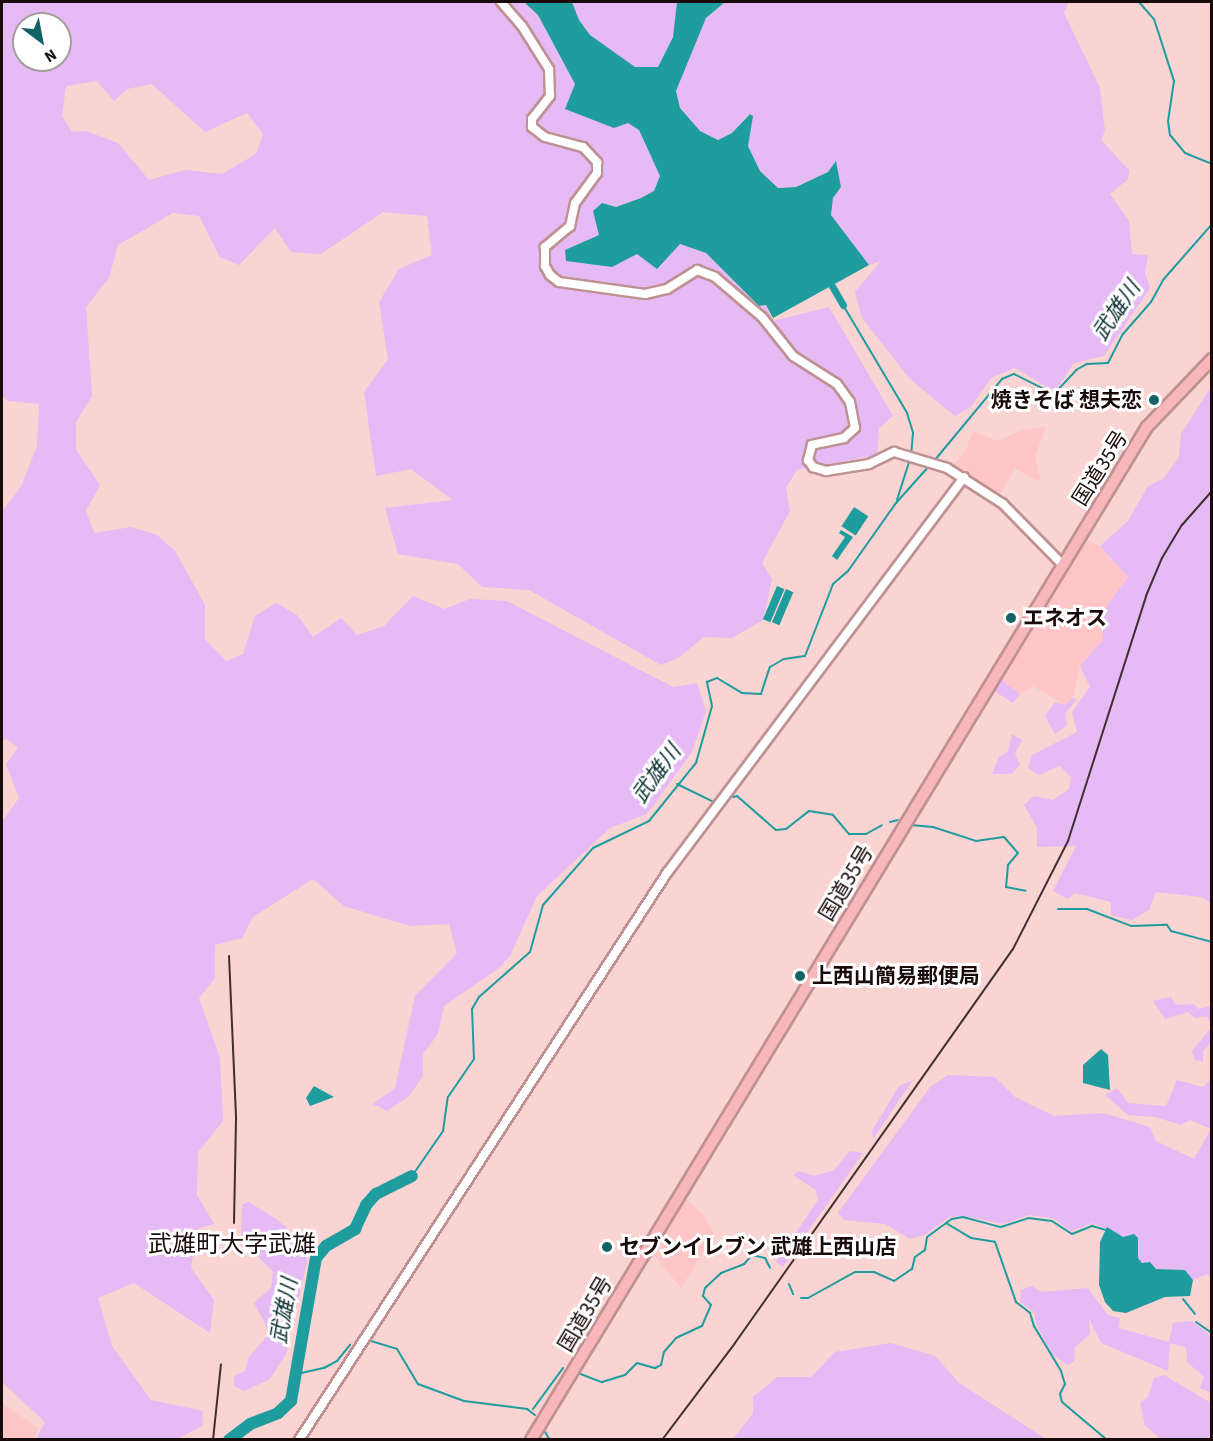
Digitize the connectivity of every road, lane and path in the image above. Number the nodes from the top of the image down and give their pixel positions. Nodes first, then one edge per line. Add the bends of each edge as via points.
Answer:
1 (501, 2) edge
2 (1212, 359) edge
3 (963, 477) junction
4 (1063, 565) junction
5 (299, 1440) edge
6 (531, 1440) edge

1 - 3 street via 522,26 549,69 550,96 531,119 532,127 545,137 583,147 597,162 597,173 574,203 570,226 545,247 545,266 550,275 559,282 645,294 667,289 697,270 715,277 762,316 792,357 845,393 855,428 844,438 812,445 808,460 813,467 826,471 870,464 894,452 944,466
2 - 4 highway, 国道35号 via 1148,427
3 - 4 street via 1003,504
3 - 5 street via 673,864
4 - 6 highway, 国道35号

